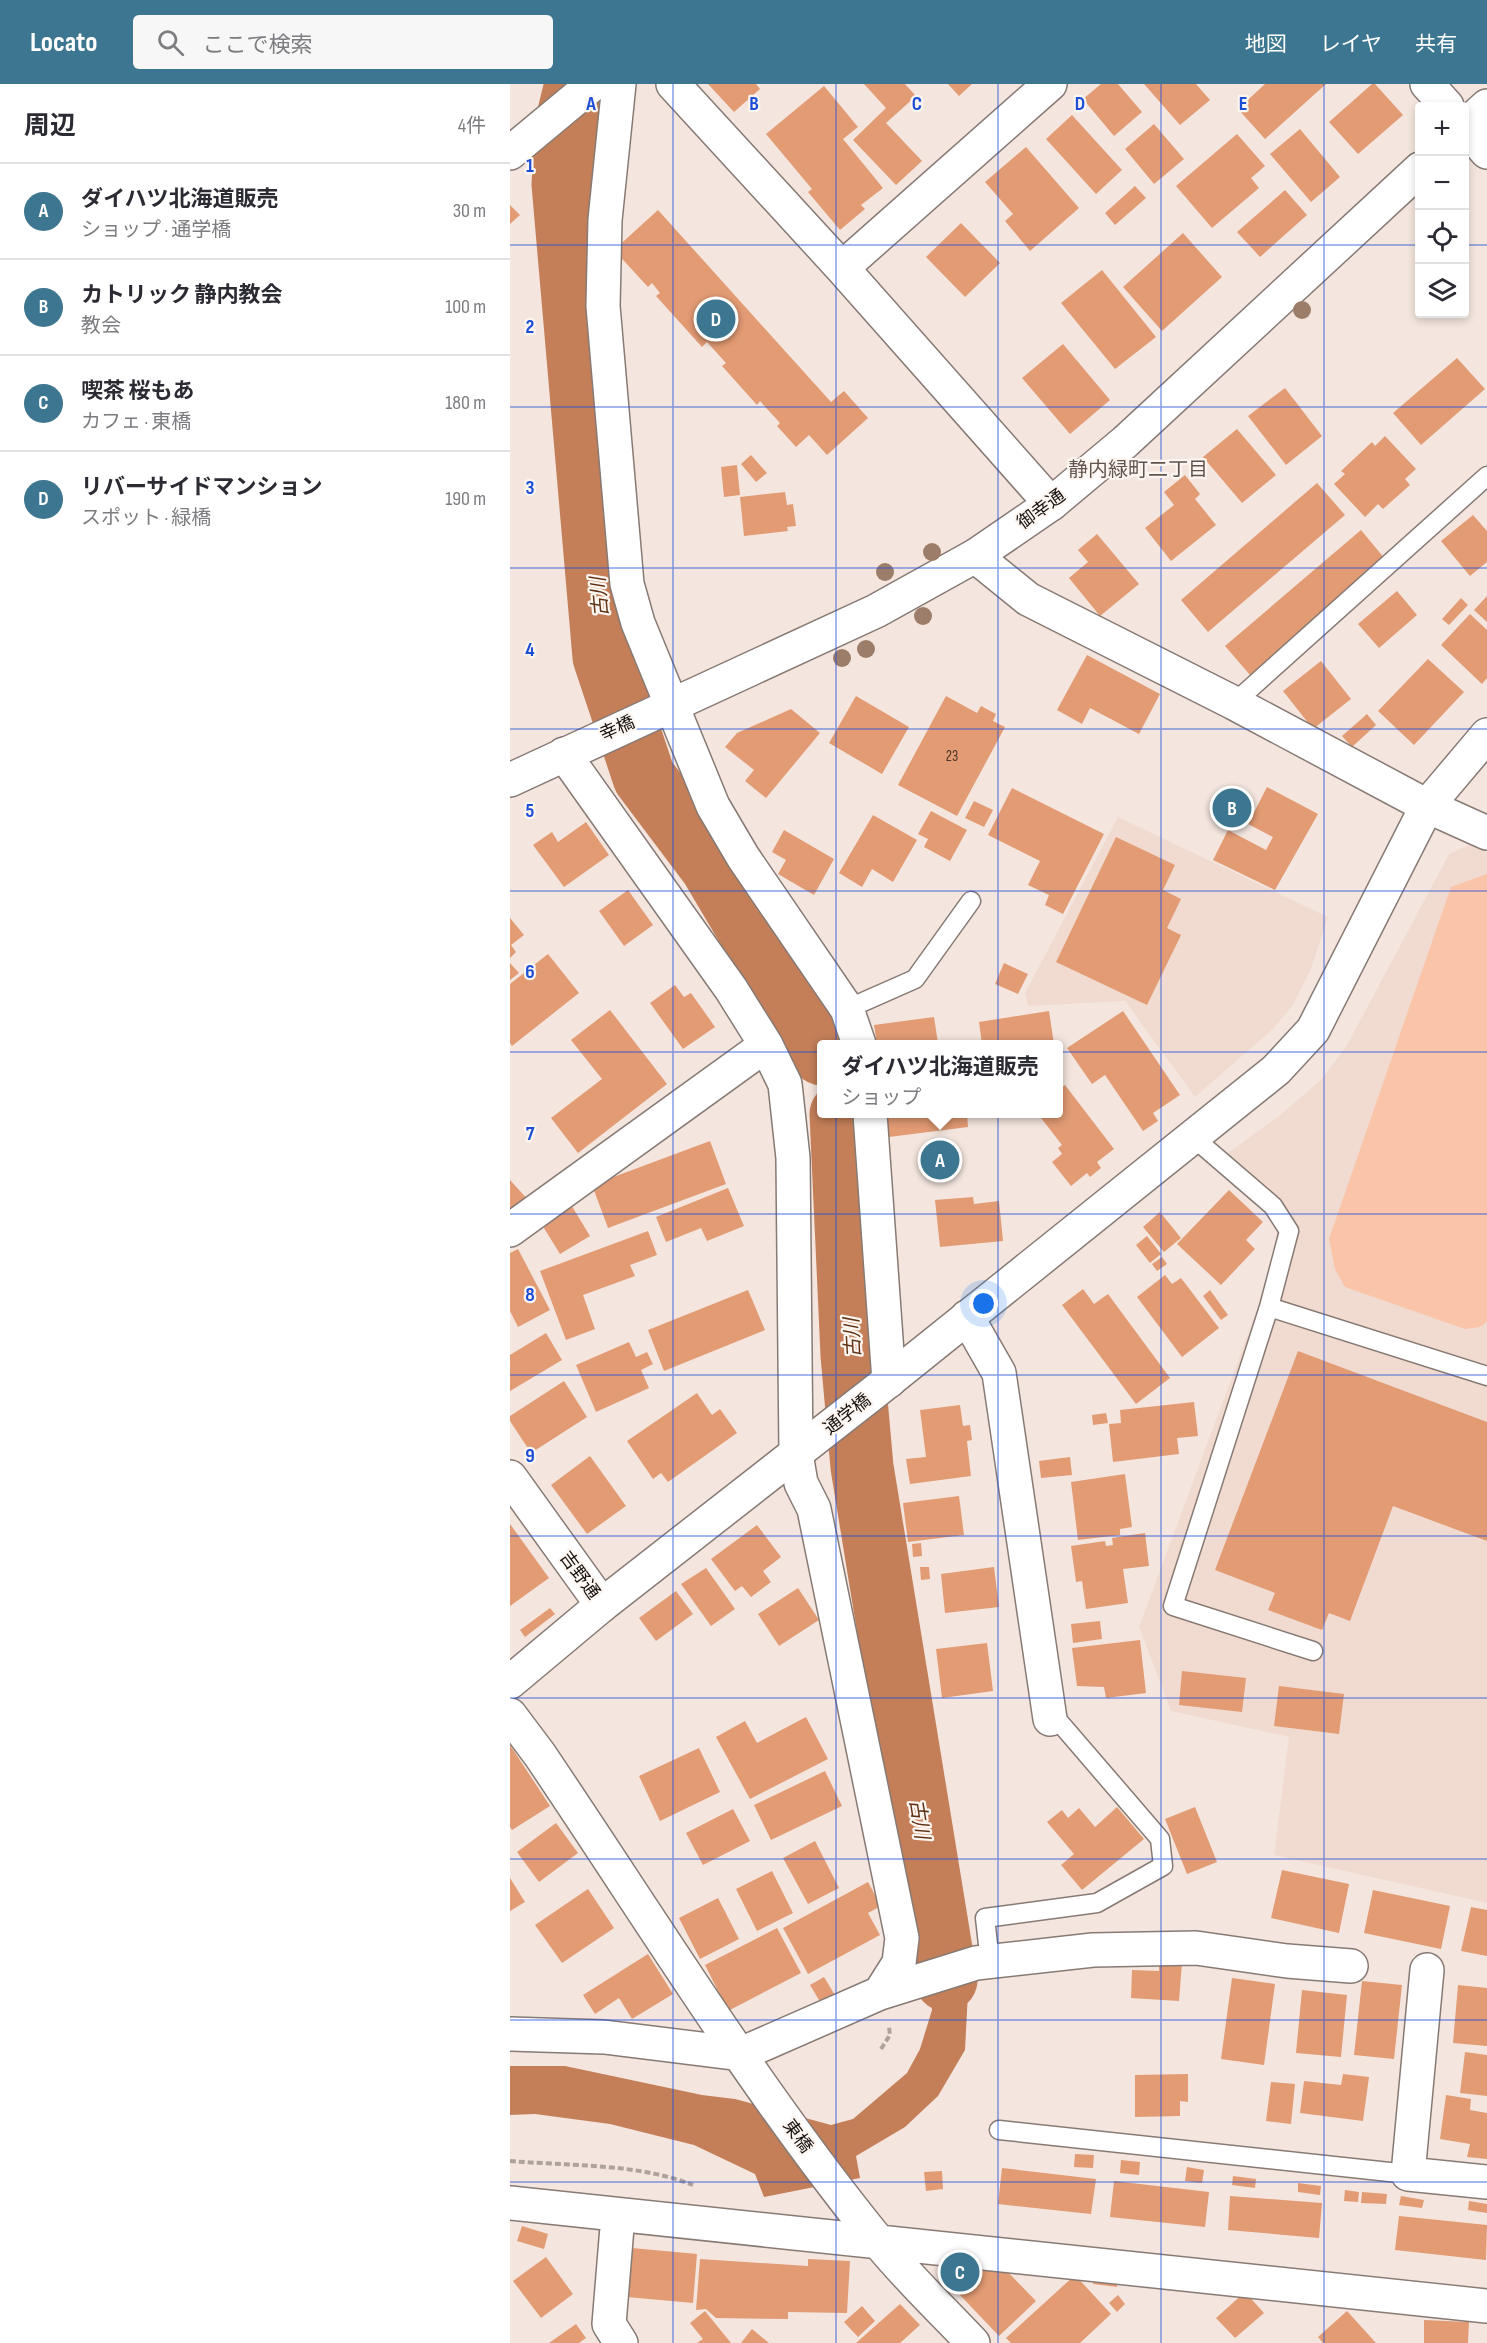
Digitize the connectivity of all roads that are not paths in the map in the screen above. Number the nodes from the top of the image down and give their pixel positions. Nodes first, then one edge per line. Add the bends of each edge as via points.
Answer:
1 (592, 84) edge
2 (619, 84) edge
3 (673, 84) edge
4 (1050, 84) edge
5 (1427, 84) edge
6 (1443, 102) edge
7 (1487, 106) edge
8 (1469, 122) edge
9 (1469, 131) edge
10 (520, 145) edge
11 (1487, 152) edge
12 (1415, 173) edge
13 (842, 268) junction
14 (1487, 476) edge
15 (1051, 504) junction
16 (975, 556) junction
17 (1234, 703) junction
18 (662, 708) junction
19 (1487, 735) edge
20 (572, 750) junction
21 (510, 780) edge
22 (1426, 806) junction
23 (1487, 833) edge
24 (970, 901) dead end
25 (847, 1009) junction
26 (858, 1040) edge
27 (766, 1046) junction
28 (870, 1118) edge
29 (1194, 1138) junction
30 (510, 1230) edge
31 (1269, 1307) junction
32 (967, 1317) junction
33 (1487, 1376) edge
34 (883, 1386) junction
35 (806, 1446) junction
36 (510, 1478) edge
37 (602, 1605) junction
38 (1314, 1652) dead end
39 (510, 1682) edge
40 (510, 1715) edge
41 (1050, 1719) joint
42 (983, 1963) junction
43 (1351, 1966) dead end
44 (1427, 1970) dead end
45 (880, 1993) junction
46 (510, 2034) edge
47 (741, 2054) junction
48 (999, 2130) dead end
49 (1408, 2174) junction
50 (1487, 2182) edge
51 (510, 2203) edge
52 (618, 2215) junction
53 (879, 2243) junction
54 (1487, 2306) edge
55 (621, 2343) edge
56 (973, 2343) edge

1 - 10 street
2 - 18 street via 605,220 603,306 627,584
3 - 13 street
4 - 13 street
5 - 6 street
7 - 8 street
9 - 11 street
12 - 15 street, 御幸通 via 1125,442
13 - 15 street
14 - 17 lane
15 - 16 street, 御幸通
16 - 17 street via 1028,599
16 - 18 street, 御幸通 via 876,610
17 - 22 street
18 - 20 street, 幸橋
18 - 25 street via 743,857
19 - 22 street, 通学橋
20 - 21 street
20 - 27 street
22 - 23 street
22 - 29 street, 通学橋 via 1313,1030 1276,1070
24 - 25 lane via 915,979
25 - 26 street
27 - 30 street
27 - 35 street via 785,1084 793,1158
28 - 34 street
29 - 31 lane via 1273,1206 1288,1231
29 - 32 street, 通学橋
31 - 33 lane
31 - 38 lane via 1173,1606
32 - 34 street, 通学橋
32 - 41 street via 999,1373
34 - 35 street, 通学橋
35 - 37 street, 通学橋
35 - 45 street via 801,1483 814,1509 902,1938 899,1963
36 - 37 street, 吉野通
37 - 39 street, 吉野通
40 - 47 street, 東橋
41 - 42 lane via 1061,1724 1160,1839 1162,1866 1097,1903 985,1918
42 - 43 street via 1093,1950 1196,1948
42 - 45 street
44 - 49 street
45 - 47 street
46 - 47 street via 604,2037
47 - 53 street, 東橋
48 - 49 lane
49 - 50 street
51 - 52 street
52 - 53 street
52 - 55 street via 609,2324
53 - 54 street
53 - 56 street, 東橋

